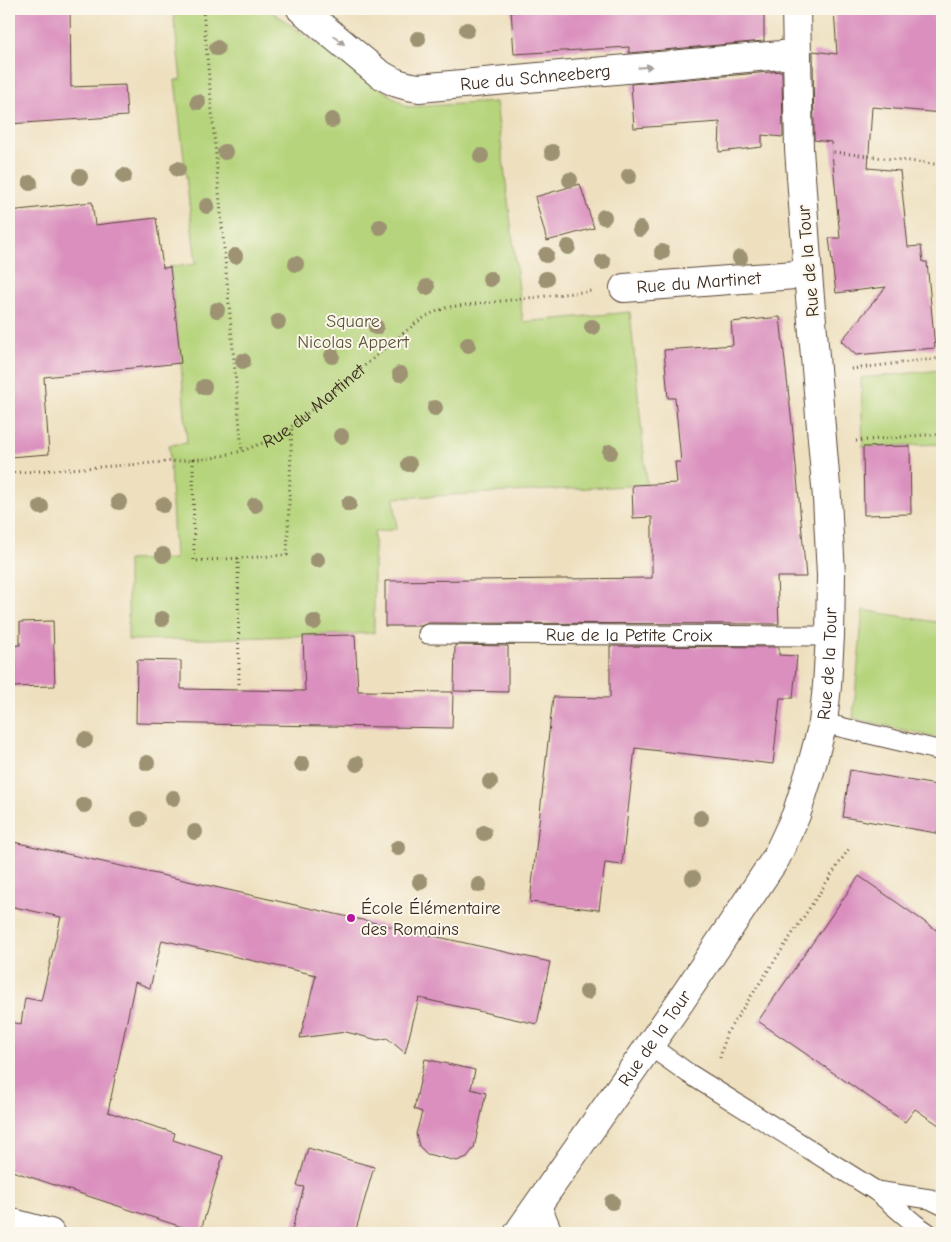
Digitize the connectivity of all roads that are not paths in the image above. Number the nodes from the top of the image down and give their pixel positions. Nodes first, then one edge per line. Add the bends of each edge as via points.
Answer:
1 (301, 9) edge
2 (796, 9) edge
3 (796, 54) junction
4 (808, 274) junction
5 (624, 288) road end
6 (428, 634) dead end
7 (830, 636) junction
8 (823, 723) junction
9 (942, 751) edge
10 (650, 1046) junction
11 (876, 1190) junction
12 (540, 1202) junction
13 (942, 1205) edge
14 (9, 1222) edge
15 (50, 1233) edge
16 (518, 1233) edge
17 (552, 1233) edge
18 (928, 1233) edge

1 -> 3 street, Rue du Schneeberg via 391,81 419,88
2 - 3 street, Rue de la Tour
3 - 4 street, Rue de la Tour
4 - 5 street, Rue du Martinet
4 - 7 street, Rue de la Tour via 828,498
6 - 7 lane, Rue de la Petite Croix
7 - 8 street, Rue de la Tour
8 - 9 lane
8 - 10 street, Rue de la Tour via 796,815 776,858
10 - 11 lane
10 - 12 street, Rue de la Tour
11 - 13 lane via 930,1199
11 - 18 lane
12 - 16 street, Rue de la Tour
12 - 17 lane
14 - 15 street

